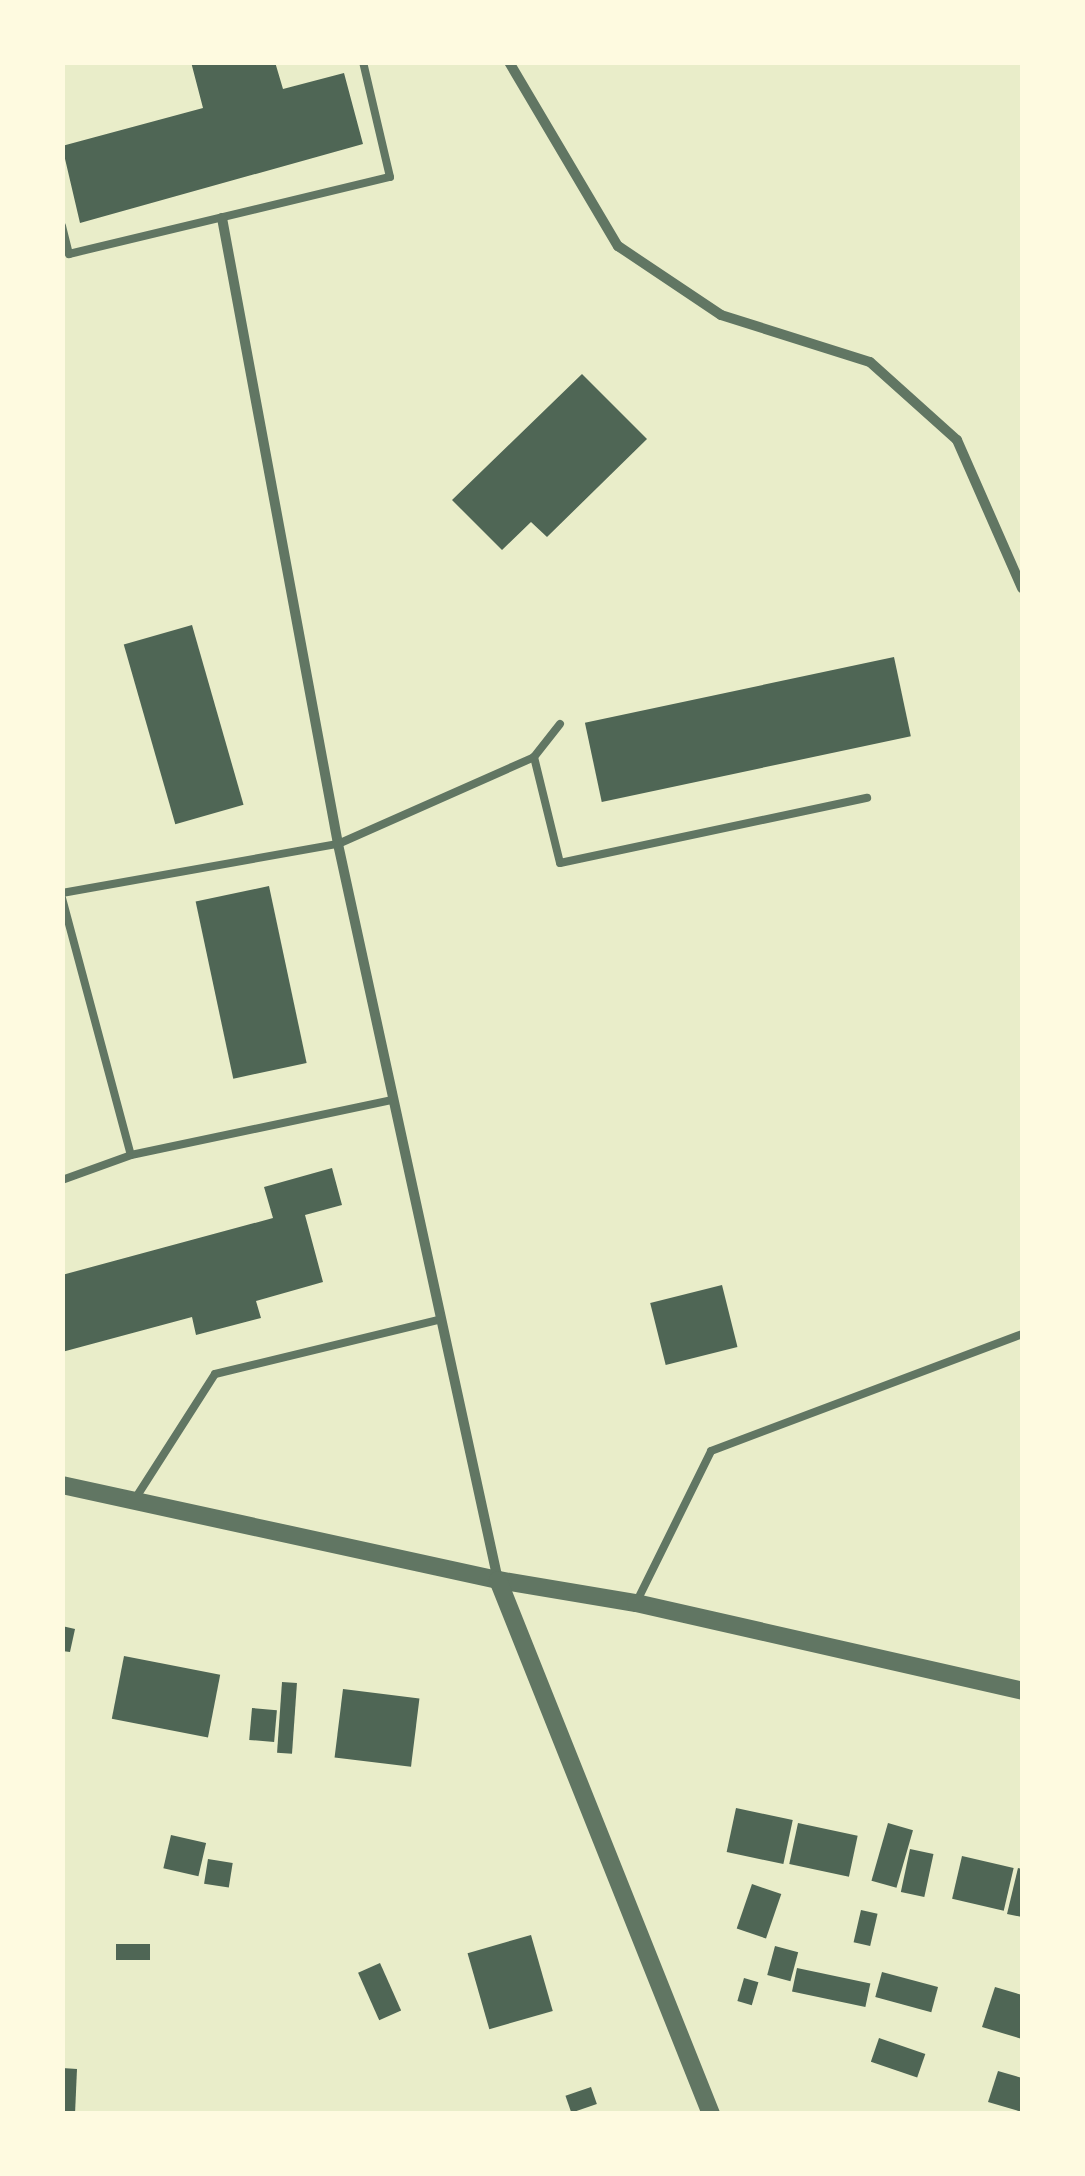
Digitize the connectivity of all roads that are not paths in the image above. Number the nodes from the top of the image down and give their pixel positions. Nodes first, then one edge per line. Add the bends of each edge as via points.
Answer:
1 (362, 62) edge
2 (509, 62) edge
3 (222, 218) junction
4 (62, 226) edge
5 (1022, 588) edge
6 (560, 724) dead end
7 (534, 756) junction
8 (866, 798) dead end
9 (338, 844) junction
10 (62, 896) edge
11 (390, 1100) junction
12 (130, 1155) junction
13 (62, 1180) edge
14 (439, 1320) junction
15 (1022, 1334) edge
16 (62, 1485) edge
17 (135, 1499) junction
18 (498, 1580) junction
19 (636, 1604) junction
20 (1022, 1690) edge
21 (711, 2114) edge

1 - 3 lane via 390,177
2 - 5 street via 618,246 721,315 870,362 957,440
3 - 4 lane via 69,254
3 - 9 street
6 - 7 lane
7 - 8 lane via 560,862
7 - 9 lane
9 - 10 lane
9 - 11 street
10 - 12 lane
11 - 12 lane
11 - 14 street
12 - 13 lane
14 - 17 lane via 216,1374
14 - 18 street
15 - 19 lane via 711,1451
16 - 17 street
17 - 18 street
18 - 19 street
18 - 21 street
19 - 20 street

